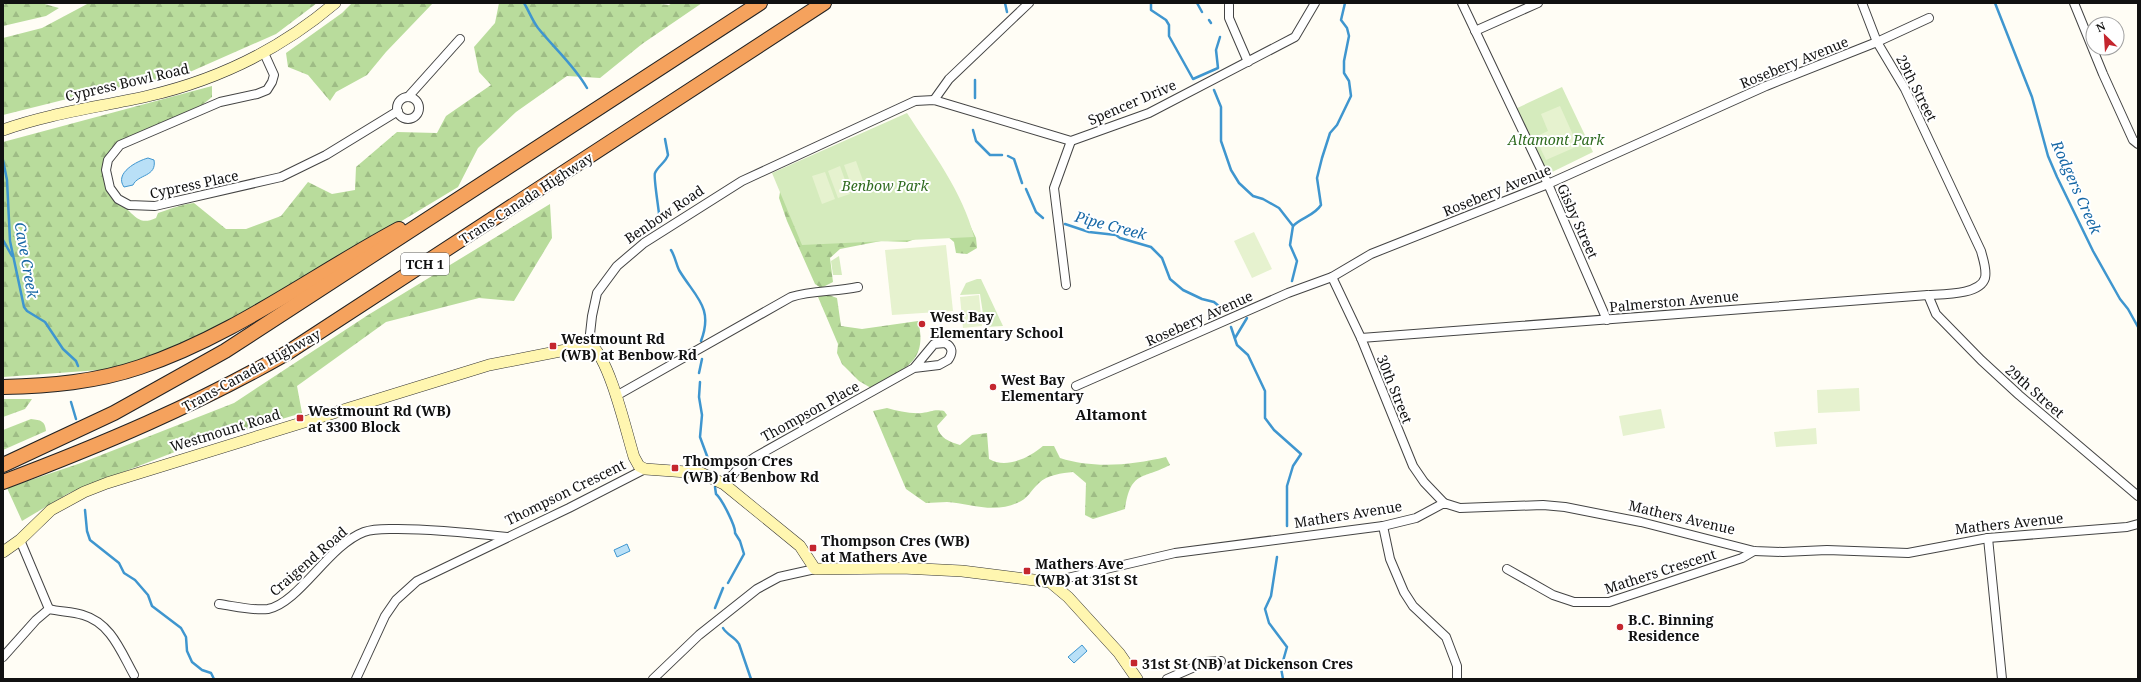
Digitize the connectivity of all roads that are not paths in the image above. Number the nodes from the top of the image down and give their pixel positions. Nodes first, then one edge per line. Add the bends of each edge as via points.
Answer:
1 (335, 3) edge
2 (760, 3) edge
3 (824, 3) edge
4 (1029, 3) edge
5 (1315, 3) edge
6 (1462, 3) edge
7 (1538, 3) edge
8 (1862, 3) edge
9 (2074, 3) edge
10 (1229, 5) dead end
11 (1929, 18) dead end
12 (1475, 31) junction
13 (460, 39) dead end
14 (1877, 42) junction
15 (264, 53) junction
16 (1248, 62) junction
17 (408, 97) junction
18 (934, 100) junction
19 (398, 111) junction
20 (3, 130) edge
21 (1071, 141) junction
22 (2136, 142) edge
23 (1548, 184) junction
24 (478, 188) junction
25 (1332, 277) junction
26 (1985, 280) joint
27 (1066, 285) dead end
28 (858, 288) dead end
29 (1928, 295) junction
30 (1608, 320) junction
31 (1361, 338) junction
32 (591, 344) junction
33 (914, 368) dead end
34 (1076, 386) dead end
35 (3, 387) edge
36 (616, 396) junction
37 (3, 465) edge
38 (645, 469) junction
39 (3, 482) edge
40 (724, 484) junction
41 (2138, 496) edge
42 (1444, 503) junction
43 (2138, 524) edge
44 (1382, 526) junction
45 (508, 537) junction
46 (1988, 538) junction
47 (20, 540) junction
48 (1754, 551) junction
49 (3, 552) edge
50 (815, 569) junction
51 (1507, 569) dead end
52 (1050, 582) junction
53 (219, 604) dead end
54 (49, 609) junction
55 (3, 657) edge
56 (1221, 661) dead end
57 (134, 675) dead end
58 (356, 679) edge
59 (653, 679) edge
60 (1137, 679) edge
61 (1167, 679) edge
62 (1456, 679) edge
63 (2002, 679) edge

1 - 15 street, Cypress Bowl Road via 307,26
2 - 24 highway, Trans-Canada Highway / TCH 1
3 - 39 highway, Trans-Canada Highway / TCH 1 via 286,353 154,422
4 - 18 street via 949,79
5 - 16 street, Spencer Drive via 1295,37
6 - 12 street, Gisby Street
7 - 12 street
8 - 14 street, 29th Street
9 - 22 street via 2103,74
10 - 16 street via 1229,18
11 - 14 street, Rosebery Avenue
12 - 23 street, Gisby Street
13 - 17 street, Cypress Place
14 - 23 street, Rosebery Avenue via 1766,86
14 - 26 street, 29th Street via 1904,88 1981,251 1985,265
15 - 19 street, Cypress Place via 274,75 270,86 263,92 220,102 120,145 108,160 106,170 110,188 118,199 130,205 155,206 281,178 326,155
15 - 20 street, Cypress Bowl Road via 240,65 177,88 66,112
16 - 21 street, Spencer Drive via 1149,113
17 - 19 street, Cypress Place via 400,101
17 - 19 street via 416,101 417,113 406,118
18 - 21 street
18 - 32 street, Benbow Road via 915,101 742,181 644,243 617,266 597,293 592,316
21 - 27 street via 1054,188
23 - 25 street, Rosebery Avenue via 1371,254
23 - 30 street, Gisby Street
24 - 35 highway via 397,230 232,325 171,356 139,368 82,381
24 - 37 highway, Trans-Canada Highway / TCH 1 via 196,369 97,422
25 - 31 street, 30th Street
25 - 34 street, Rosebery Avenue via 1288,293
26 - 29 street, Palmerston Avenue via 1971,291
28 - 36 street via 791,297
29 - 30 street, Palmerston Avenue
29 - 41 street, 29th Street via 1936,314 1981,360
30 - 31 street, Palmerston Avenue
31 - 42 street, 30th Street via 1413,466
32 - 36 street via 599,352
32 - 47 street, Westmount Road via 489,365 107,483 51,510
33 - 40 street, Thompson Place via 751,459
36 - 38 street via 634,457 639,466
38 - 40 street, Thompson Crescent via 700,473
38 - 45 street, Thompson Crescent
40 - 50 street, Thompson Crescent via 800,546
42 - 44 street, Mathers Avenue via 1416,518
42 - 48 street, Mathers Avenue via 1460,508 1565,507 1641,522
43 - 46 street, Mathers Avenue
44 - 52 street, Mathers Avenue via 1175,553
44 - 62 street via 1390,559 1412,606 1446,637 1458,666
45 - 53 street, Craigend Road via 421,529 367,531 344,542 291,596 274,607 260,609
45 - 58 street, Thompson Crescent via 434,571 404,591 385,616
46 - 48 street, Mathers Avenue via 1908,553
46 - 63 street
47 - 49 street, Westmount Road
47 - 54 street
48 - 51 street, Mathers Crescent via 1742,558 1609,602 1574,602 1553,595
50 - 52 street, Mathers Avenue via 902,568 962,571
50 - 59 street, Mathers Avenue via 779,577 757,590 699,635
52 - 60 street via 1068,597 1119,653
54 - 55 street
54 - 57 street via 81,614 102,624
56 - 61 street via 1206,662

